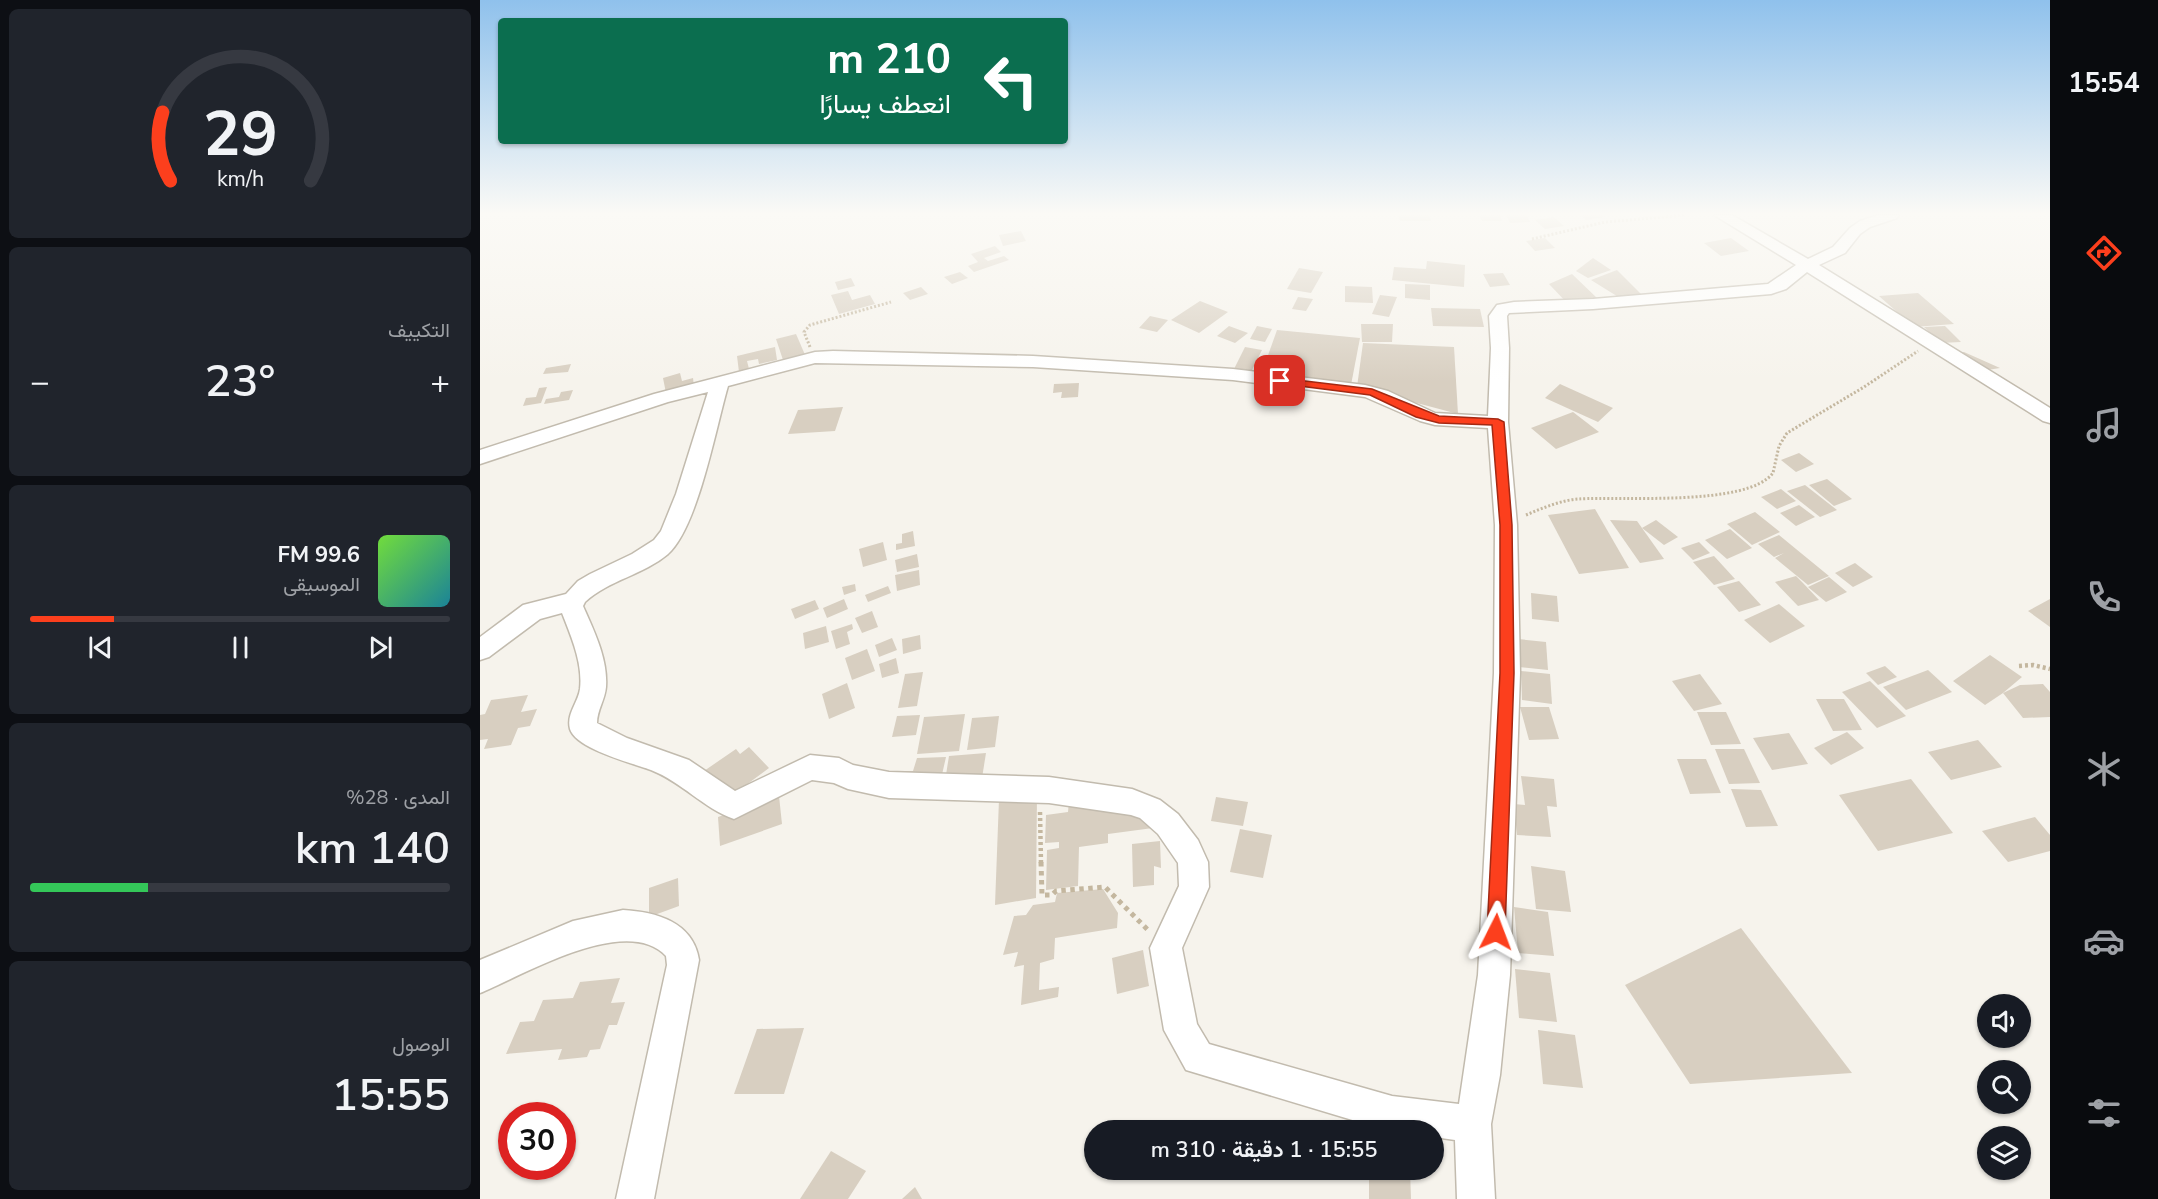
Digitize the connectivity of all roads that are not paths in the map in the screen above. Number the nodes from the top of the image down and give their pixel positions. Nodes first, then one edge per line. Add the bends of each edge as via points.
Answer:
1 (1799, 271) edge
2 (1816, 271) edge
3 (720, 382) junction
4 (2050, 417) edge
5 (1498, 422) junction
6 (480, 457) edge
7 (573, 601) junction
8 (480, 650) edge
9 (480, 977) edge
10 (1473, 1124) junction
11 (635, 1199) edge
12 (1476, 1199) edge

1 - 5 street via 1780,285 1759,291 1503,309 1498,316
2 - 4 street
3 - 5 street via 815,358 1036,362 1202,372 1365,391 1430,418
3 - 6 street via 591,419
3 - 7 street via 692,475 667,539 654,552 585,589
5 - 10 street via 1506,525 1502,837 1494,975
7 - 8 street via 532,612
7 - 10 street via 571,606 594,673 592,692 582,717 584,729 616,747 681,770 734,806 810,767 889,785 1039,790 1131,802 1150,809 1176,833 1193,862 1194,888 1166,948 1181,1030 1198,1059 1392,1114
9 - 11 street via 567,939 612,926 651,927 680,948 683,965
10 - 12 street

